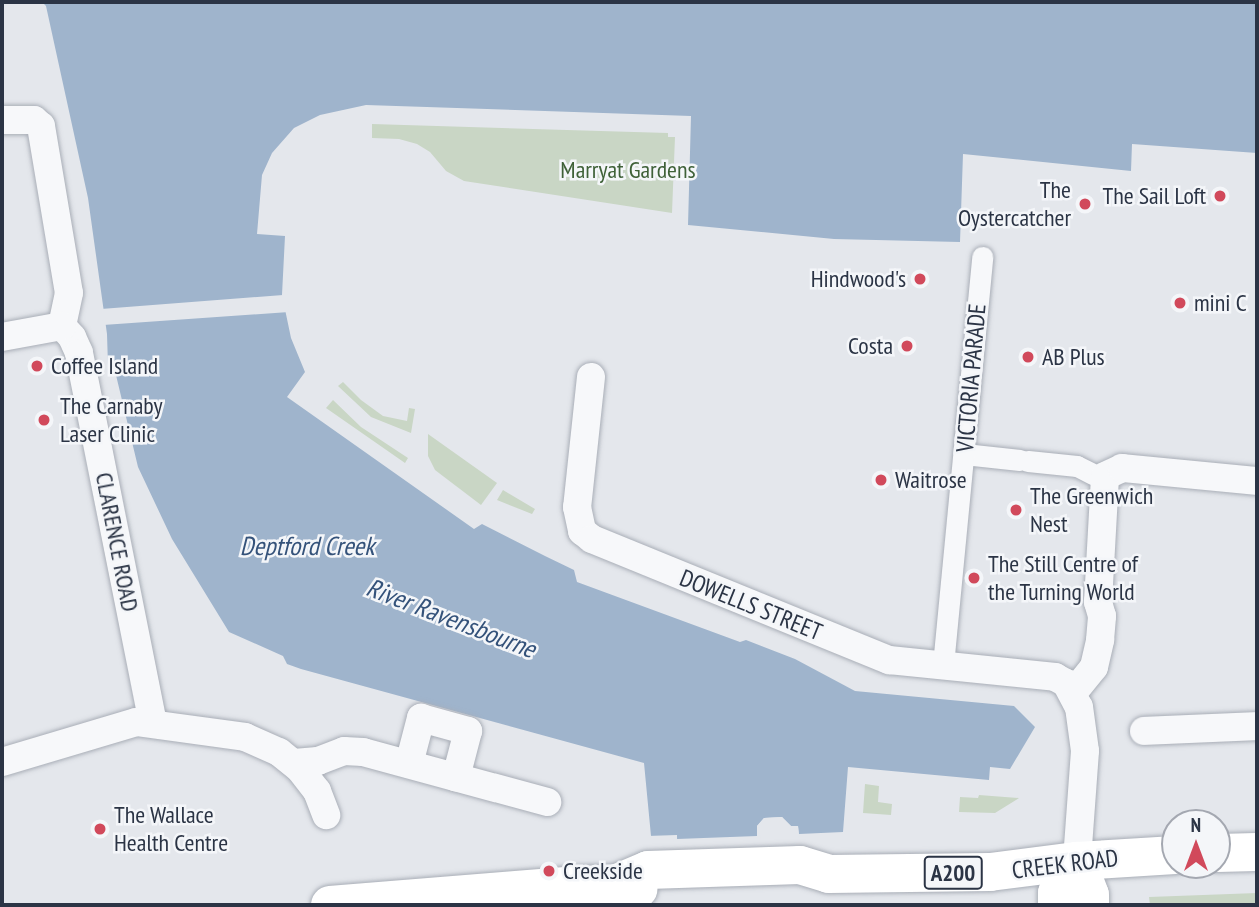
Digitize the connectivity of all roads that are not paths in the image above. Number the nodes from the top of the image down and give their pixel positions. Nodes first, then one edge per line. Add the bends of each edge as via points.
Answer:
1 (2, 120) edge
2 (982, 257) dead end
3 (62, 326) junction
4 (2, 337) edge
5 (591, 377) dead end
6 (964, 454) junction
7 (1101, 473) junction
8 (1257, 481) edge
9 (943, 665) junction
10 (1073, 693) junction
11 (153, 722) junction
12 (1257, 726) edge
13 (1144, 731) dead end
14 (2, 762) edge
15 (293, 764) junction
16 (409, 764) junction
17 (456, 777) junction
18 (547, 802) dead end
19 (326, 815) dead end
20 (1257, 852) edge
21 (1231, 853) edge
22 (1161, 856) edge
23 (1077, 861) junction
24 (330, 905) edge
25 (1057, 905) edge
26 (1090, 905) edge

1 - 3 street via 34,120 41,126 69,293
2 - 6 street, VICTORIA PARADE
3 - 4 street
3 - 11 street, CLARENCE ROAD via 79,353
5 - 9 street, DOWELLS STREET via 577,507 582,531 592,539 889,660
6 - 7 street via 1077,466
6 - 9 street, VICTORIA PARADE
7 - 8 street via 1122,468
7 - 10 street via 1105,477 1100,640 1094,667
9 - 10 street, DOWELLS STREET via 1055,677
10 - 23 street via 1085,751
11 - 14 street via 136,722
11 - 15 street via 245,737 269,746
12 - 13 street
15 - 16 street via 350,751
15 - 19 street via 317,791
16 - 17 street
16 - 17 street via 421,718 468,731
17 - 18 street
20 - 21 main road
22 - 23 main road, CREEK ROAD / A200
23 - 24 main road, CREEK ROAD / A200 via 1014,871 637,882
23 - 25 main road via 1057,893
23 - 26 main road

